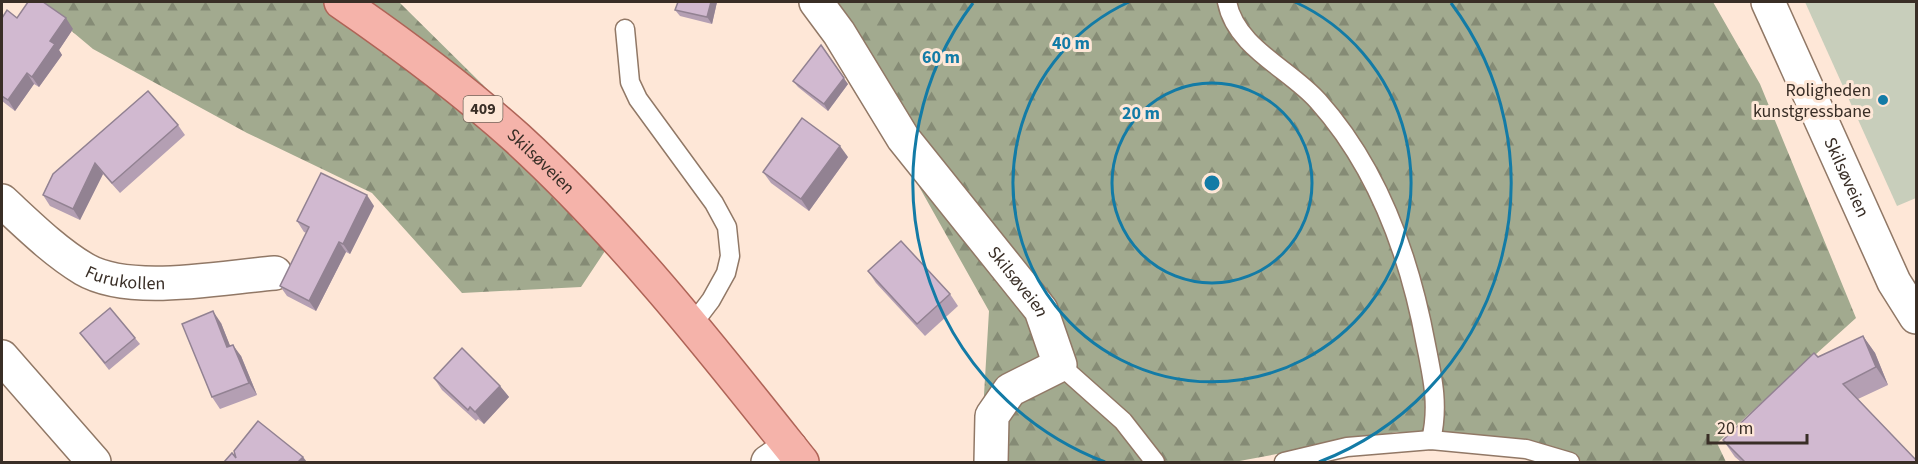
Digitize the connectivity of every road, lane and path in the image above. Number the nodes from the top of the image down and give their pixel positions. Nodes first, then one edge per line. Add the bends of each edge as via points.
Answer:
1 (341, 2) edge
2 (816, 2) edge
3 (1227, 2) edge
4 (1767, 2) edge
5 (625, 29) dead end
6 (2, 201) edge
7 (275, 273) dead end
8 (1917, 317) edge
9 (692, 325) junction
10 (2, 357) edge
11 (1060, 365) junction
12 (1431, 440) junction
13 (787, 457) edge
14 (94, 462) edge
15 (991, 462) edge
16 (1155, 462) edge
17 (1284, 462) edge
18 (1570, 462) edge

1 - 9 main road, Skilsøveien / 409 via 428,62 517,138 601,221
2 - 11 street, Skilsøveien via 903,138 1041,310
3 - 12 lane via 1238,28 1252,44 1316,99 1334,120 1355,150 1388,214 1418,304 1435,391 1436,416
4 - 8 street, Skilsøveien via 1894,282
5 - 9 lane via 630,82 638,99 727,226 730,256 726,273
6 - 7 street, Furukollen via 84,269 117,280 148,284
9 - 13 main road, Skilsøveien / 409
10 - 14 street
11 - 15 street via 1010,390 992,416
11 - 16 lane, Skilsøveien via 1123,421
12 - 17 lane via 1347,447
12 - 18 lane via 1527,449

